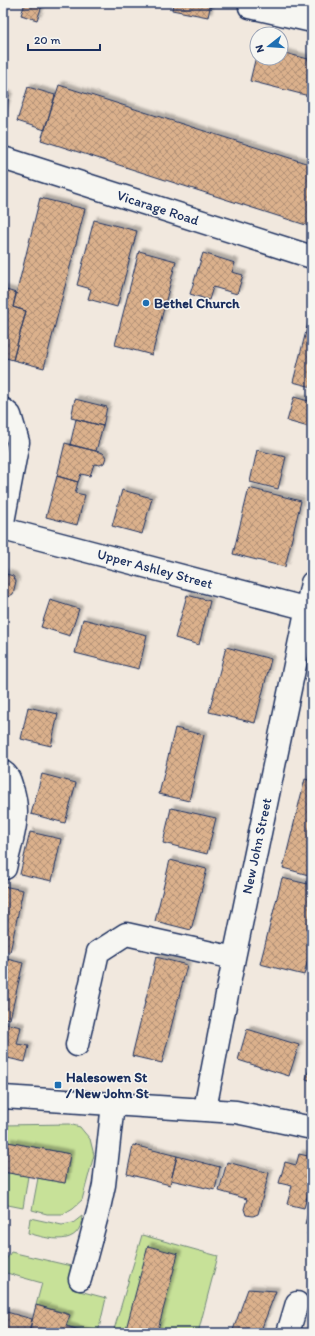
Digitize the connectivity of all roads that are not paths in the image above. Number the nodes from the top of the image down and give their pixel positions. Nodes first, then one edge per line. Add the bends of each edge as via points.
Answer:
1 (250, 7) dead end
2 (312, 21) edge
3 (3, 158) edge
4 (312, 257) edge
5 (3, 409) edge
6 (3, 522) edge
7 (3, 530) edge
8 (312, 583) edge
9 (309, 609) edge
10 (3, 772) edge
11 (4, 868) dead end
12 (234, 958) junction
13 (77, 1045) dead end
14 (3, 1097) edge
15 (113, 1104) junction
16 (205, 1109) junction
17 (312, 1128) edge
18 (80, 1280) dead end
19 (297, 1303) dead end
20 (288, 1333) edge

1 - 2 street
3 - 4 street, Vicarage Road
5 - 6 street via 10,415 18,442
7 - 9 street, Upper Ashley Street
8 - 9 street, New John Street
9 - 12 street, New John Street
10 - 11 street via 8,775 15,797 16,821
12 - 13 street via 126,934 98,952
12 - 16 street, New John Street
14 - 15 street
15 - 16 street
15 - 18 street via 104,1185
16 - 17 street via 236,1112
19 - 20 street

